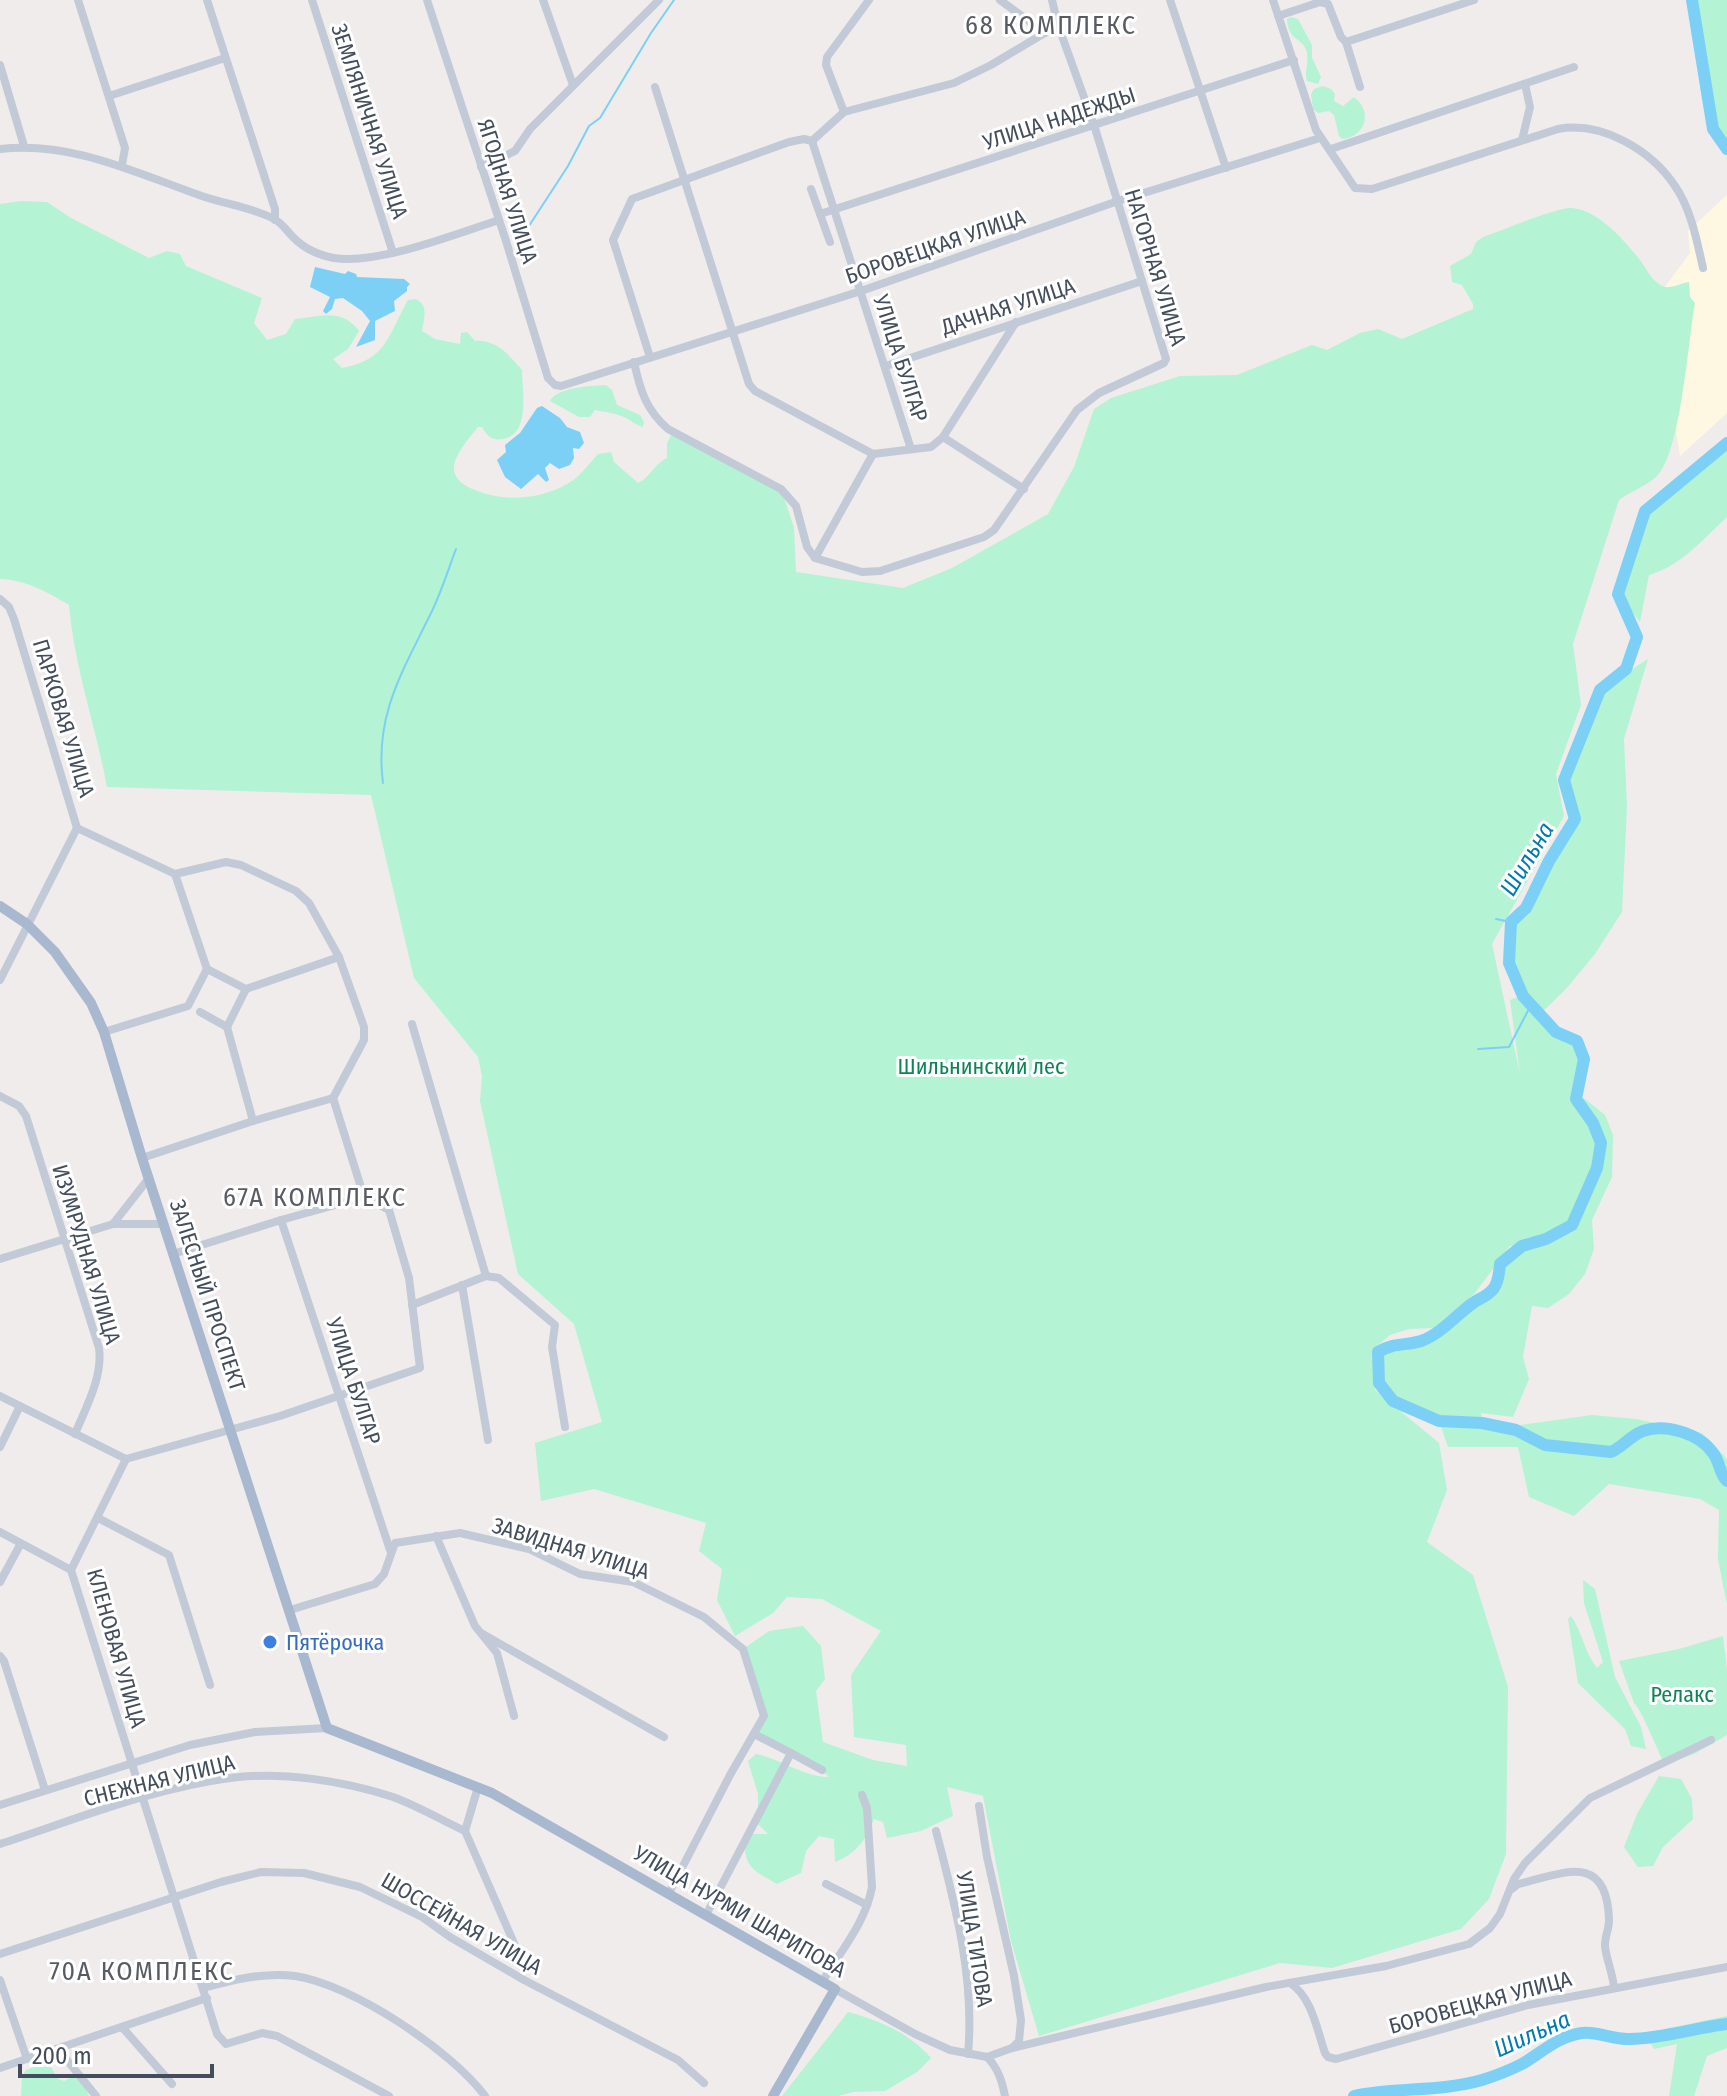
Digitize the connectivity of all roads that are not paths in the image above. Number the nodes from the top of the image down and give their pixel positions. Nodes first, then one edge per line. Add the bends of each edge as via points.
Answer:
1 (78, 0) edge
2 (207, 0) edge
3 (312, 0) edge
4 (427, 0) edge
5 (543, 0) edge
6 (659, 0) edge
7 (869, 0) edge
8 (1000, 0) edge
9 (1052, 0) edge
10 (1170, 0) edge
11 (1273, 0) edge
12 (1474, 0) edge
13 (1278, 16) junction
14 (1058, 25) junction
15 (1045, 33) junction
16 (1346, 42) junction
17 (225, 58) junction
18 (1294, 60) junction
19 (0, 65) edge
20 (1574, 67) dead end
21 (1525, 84) junction
22 (573, 85) junction
23 (655, 87) dead end
24 (1360, 87) dead end
25 (1201, 91) junction
26 (109, 96) junction
27 (844, 112) junction
28 (1094, 125) junction
29 (1320, 138) junction
30 (1522, 140) junction
31 (812, 141) junction
32 (24, 146) junction
33 (0, 149) edge
34 (1331, 149) junction
35 (122, 165) junction
36 (481, 167) junction
37 (1226, 168) junction
38 (684, 182) junction
39 (811, 189) dead end
40 (1118, 201) junction
41 (834, 209) junction
42 (820, 214) junction
43 (275, 220) junction
44 (499, 220) junction
45 (830, 242) dead end
46 (393, 253) junction
47 (1703, 268) dead end
48 (1142, 281) junction
49 (861, 291) junction
50 (1016, 322) junction
51 (733, 331) junction
52 (650, 357) junction
53 (634, 362) junction
54 (886, 366) junction
55 (561, 386) joint
56 (943, 437) junction
57 (911, 449) junction
58 (873, 454) junction
59 (1024, 489) junction
60 (815, 558) junction
61 (0, 599) edge
62 (77, 828) junction
63 (175, 874) junction
64 (0, 906) edge
65 (27, 924) junction
66 (339, 957) junction
67 (207, 969) junction
68 (0, 980) edge
69 (246, 989) junction
70 (200, 1012) dead end
71 (412, 1024) dead end
72 (227, 1027) junction
73 (104, 1032) junction
74 (0, 1096) edge
75 (333, 1098) junction
76 (253, 1121) junction
77 (142, 1158) junction
78 (149, 1178) junction
79 (364, 1197) junction
80 (281, 1220) junction
81 (113, 1224) junction
82 (163, 1224) junction
83 (65, 1239) junction
84 (173, 1254) junction
85 (0, 1259) edge
86 (486, 1276) junction
87 (462, 1285) junction
88 (412, 1305) junction
89 (340, 1394) junction
90 (0, 1396) edge
91 (20, 1406) junction
92 (565, 1427) dead end
93 (231, 1430) junction
94 (75, 1434) junction
95 (488, 1440) dead end
96 (0, 1447) edge
97 (126, 1459) junction
98 (98, 1518) junction
99 (0, 1532) edge
100 (436, 1536) junction
101 (20, 1545) junction
102 (391, 1555) junction
103 (71, 1570) junction
104 (0, 1582) edge
105 (290, 1610) junction
106 (481, 1633) junction
107 (497, 1653) junction
108 (515, 1653) junction
109 (0, 1656) edge
110 (210, 1685) dead end
111 (514, 1716) dead end
112 (327, 1728) junction
113 (754, 1734) junction
114 (664, 1737) dead end
115 (1711, 1740) dead end
116 (791, 1753) junction
117 (131, 1762) junction
118 (822, 1770) dead end
119 (478, 1787) junction
120 (45, 1790) junction
121 (862, 1795) dead end
122 (142, 1798) junction
123 (0, 1805) edge
124 (979, 1806) dead end
125 (465, 1831) junction
126 (936, 1831) dead end
127 (0, 1844) edge
128 (826, 1884) dead end
129 (1509, 1892) junction
130 (669, 1893) junction
131 (174, 1898) junction
132 (867, 1905) junction
133 (706, 1915) junction
134 (0, 1954) edge
135 (520, 1957) dead end
136 (1727, 1967) edge
137 (0, 1980) edge
138 (822, 1982) junction
139 (1290, 1983) junction
140 (203, 1988) junction
141 (1614, 1988) junction
142 (835, 1989) junction
143 (208, 2001) junction
144 (122, 2027) junction
145 (1012, 2048) junction
146 (58, 2049) junction
147 (968, 2054) junction
148 (987, 2057) junction
149 (27, 2059) junction
150 (0, 2068) edge
151 (704, 2083) dead end
152 (172, 2084) dead end
153 (96, 2096) edge
154 (389, 2096) edge
155 (485, 2096) edge
156 (773, 2096) edge
157 (1005, 2096) edge

1 - 26 street
2 - 17 street
3 - 46 street, ЗЕМЛЯНИЧНАЯ УЛИЦА
4 - 36 street, ЯГОДНАЯ УЛИЦА
5 - 22 street
6 - 22 street
7 - 27 street via 827,57
8 - 15 street
9 - 14 street, НАГОРНАЯ УЛИЦА
10 - 25 street
11 - 13 street
12 - 16 street
13 - 16 street via 1325,2
13 - 18 street
14 - 15 street
14 - 28 street, НАГОРНАЯ УЛИЦА
15 - 27 street via 954,83
16 - 24 street
17 - 26 street
17 - 43 street
18 - 25 street, УЛИЦА НАДЕЖДЫ
18 - 29 street
19 - 32 street
20 - 21 street
21 - 30 street via 1530,107
21 - 34 street
22 - 36 street via 515,151
23 - 38 street
25 - 28 street, УЛИЦА НАДЕЖДЫ
25 - 37 street
26 - 35 street via 125,148
27 - 31 street
28 - 40 street, НАГОРНАЯ УЛИЦА
28 - 41 street, УЛИЦА НАДЕЖДЫ
29 - 34 street
29 - 37 street, БОРОВЕЦКАЯ УЛИЦА
30 - 34 street via 1366,190 1351,185
30 - 47 street via 1580,127 1642,152 1676,187
31 - 38 street via 789,142
31 - 41 street, УЛИЦА БУЛГАР
32 - 33 street
32 - 35 street
35 - 43 street
36 - 44 street, ЯГОДНАЯ УЛИЦА
37 - 40 street, БОРОВЕЦКАЯ УЛИЦА
38 - 51 street
38 - 52 street via 632,199 613,240
39 - 42 street
40 - 48 street, НАГОРНАЯ УЛИЦА
40 - 49 street, БОРОВЕЦКАЯ УЛИЦА
41 - 42 street, УЛИЦА НАДЕЖДЫ
41 - 49 street, УЛИЦА БУЛГАР
42 - 45 street
43 - 46 street via 299,244 323,255 366,259
44 - 46 street
44 - 55 street, ЯГОДНАЯ УЛИЦА via 548,378
48 - 50 street, ДАЧНАЯ УЛИЦА
48 - 59 street, НАГОРНАЯ УЛИЦА via 1167,354 1164,363 1099,393 1077,410
49 - 51 street, БОРОВЕЦКАЯ УЛИЦА
49 - 54 street, УЛИЦА БУЛГАР
50 - 54 street, ДАЧНАЯ УЛИЦА
50 - 56 street
51 - 52 street, БОРОВЕЦКАЯ УЛИЦА
51 - 58 street via 755,391
52 - 53 street, БОРОВЕЦКАЯ УЛИЦА
53 - 55 street, БОРОВЕЦКАЯ УЛИЦА
53 - 60 street via 644,402 668,429 789,496
54 - 57 street, УЛИЦА БУЛГАР
56 - 57 street via 931,447
56 - 59 street
57 - 58 street
58 - 60 street
59 - 60 street, НАГОРНАЯ УЛИЦА via 984,537 872,572
61 - 62 street, ПАРКОВАЯ УЛИЦА via 9,607
62 - 63 street
62 - 65 street, ПАРКОВАЯ УЛИЦА
63 - 66 street via 226,862 296,891 309,903
63 - 67 street
64 - 65 main road, ЗАЛЕСНЫЙ ПРОСПЕКТ
65 - 68 street, ПАРКОВАЯ УЛИЦА
65 - 73 main road, ЗАЛЕСНЫЙ ПРОСПЕКТ via 74,977
66 - 69 street
66 - 75 street via 364,1040
67 - 69 street
67 - 73 street via 188,1006
69 - 72 street
70 - 72 street
71 - 86 street
72 - 76 street
73 - 77 main road, ЗАЛЕСНЫЙ ПРОСПЕКТ
74 - 83 street, ИЗУМРУДНАЯ УЛИЦА via 26,1116
75 - 76 street
75 - 79 street
76 - 77 street
77 - 78 main road, ЗАЛЕСНЫЙ ПРОСПЕКТ
78 - 81 street
78 - 82 main road, ЗАЛЕСНЫЙ ПРОСПЕКТ
79 - 80 street
79 - 88 street via 389,1210
80 - 84 street
80 - 89 street, УЛИЦА БУЛГАР
81 - 82 street
81 - 83 street
82 - 84 main road, ЗАЛЕСНЫЙ ПРОСПЕКТ
83 - 85 street
83 - 94 street, ИЗУМРУДНАЯ УЛИЦА via 101,1362
84 - 93 main road, ЗАЛЕСНЫЙ ПРОСПЕКТ
86 - 87 street
86 - 92 street via 499,1278 555,1325 552,1347
87 - 88 street
87 - 95 street
88 - 89 street via 420,1368
89 - 93 street
89 - 102 street, УЛИЦА БУЛГАР
90 - 91 street
91 - 94 street
91 - 96 street
93 - 97 street
93 - 105 main road, ЗАЛЕСНЫЙ ПРОСПЕКТ
94 - 97 street
97 - 98 street, КЛЕНОВАЯ УЛИЦА
98 - 103 street, КЛЕНОВАЯ УЛИЦА
98 - 110 street via 169,1555
99 - 101 street
100 - 102 street, ЗАВИДНАЯ УЛИЦА via 395,1543
100 - 106 street
100 - 113 street, ЗАВИДНАЯ УЛИЦА via 460,1533 529,1549 580,1574 633,1582 704,1617 743,1649 764,1716
101 - 103 street
101 - 104 street
102 - 105 street via 375,1584
103 - 117 street, КЛЕНОВАЯ УЛИЦА
105 - 112 main road, ЗАЛЕСНЫЙ ПРОСПЕКТ
106 - 107 street
106 - 108 street
107 - 108 street
107 - 111 street
108 - 114 street
109 - 120 street
112 - 117 street via 255,1732
112 - 119 main road, УЛИЦА НУРМИ ШАРИПОВА
113 - 116 street
113 - 130 street, ЗАВИДНАЯ УЛИЦА
115 - 129 street via 1590,1798 1525,1863
116 - 118 street
116 - 133 street
117 - 120 street
117 - 122 street, КЛЕНОВАЯ УЛИЦА
119 - 125 street
119 - 130 main road, УЛИЦА НУРМИ ШАРИПОВА
120 - 123 street
121 - 132 street via 872,1887
122 - 125 street, СНЕЖНАЯ УЛИЦА via 229,1778 292,1777 392,1797
122 - 127 street, СНЕЖНАЯ УЛИЦА
122 - 131 street, КЛЕНОВАЯ УЛИЦА
124 - 145 street via 1021,2020 1019,2041
125 - 135 street
126 - 147 street, УЛИЦА ТИТОВА via 968,1984
128 - 132 street
129 - 139 street via 1490,1928 1469,1944
129 - 141 street via 1518,1884 1569,1870 1599,1882 1607,1896 1606,1951
130 - 133 main road, УЛИЦА НУРМИ ШАРИПОВА
131 - 134 street, ШОССЕЙНАЯ УЛИЦА
131 - 140 street, КЛЕНОВАЯ УЛИЦА
131 - 151 street, ШОССЕЙНАЯ УЛИЦА via 261,1872 304,1873 360,1887 678,2060
132 - 138 street
133 - 138 main road, УЛИЦА НУРМИ ШАРИПОВА
136 - 141 street, БОРОВЕЦКАЯ УЛИЦА
137 - 149 street
138 - 142 main road, УЛИЦА НУРМИ ШАРИПОВА
139 - 141 street, БОРОВЕЦКАЯ УЛИЦА via 1301,1992 1325,2053 1336,2059 1528,2005
139 - 145 street
140 - 143 street, КЛЕНОВАЯ УЛИЦА
140 - 155 street via 244,1977 291,1975 340,1989 441,2050
142 - 147 street, УЛИЦА НУРМИ ШАРИПОВА via 941,2047
142 - 156 main road
143 - 144 street
143 - 154 street, КЛЕНОВАЯ УЛИЦА via 222,2042 270,2034
144 - 146 street
144 - 152 street
145 - 148 street
146 - 149 street
146 - 153 street
147 - 148 street, УЛИЦА НУРМИ ШАРИПОВА
148 - 157 street via 995,2064
149 - 150 street

